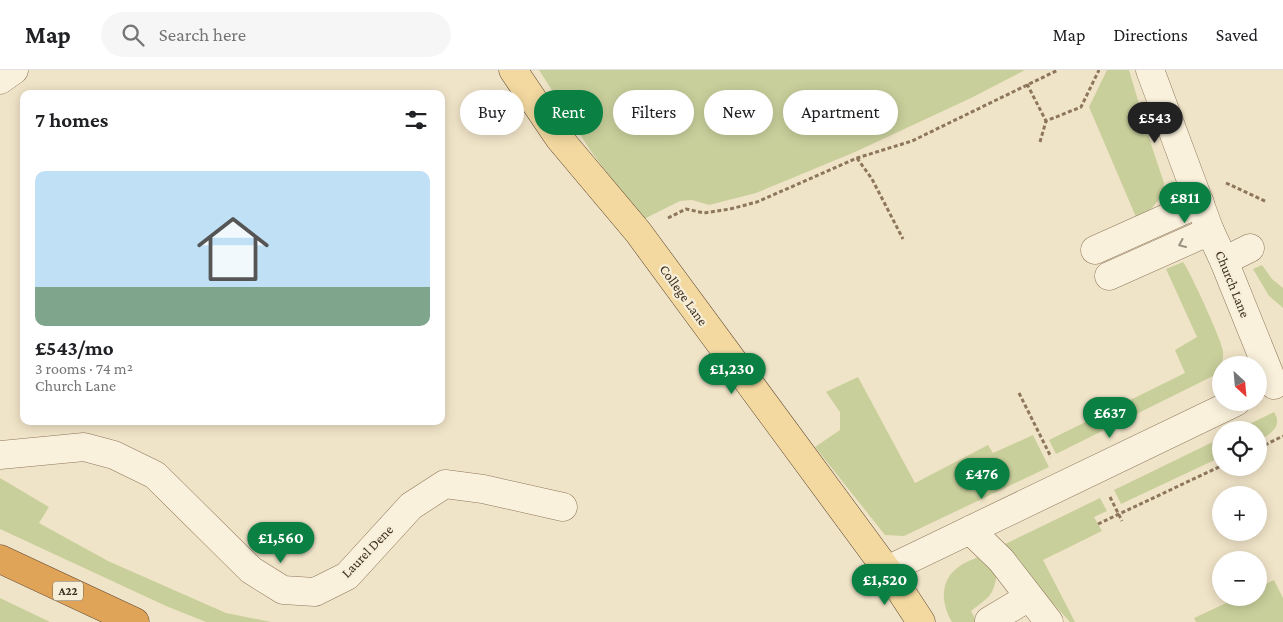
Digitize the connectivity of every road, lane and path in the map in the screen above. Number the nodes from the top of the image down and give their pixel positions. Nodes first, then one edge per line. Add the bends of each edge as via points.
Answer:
1 (14, 70) edge
2 (513, 70) edge
3 (1058, 70) edge
4 (1100, 70) edge
5 (1150, 70) edge
6 (0, 80) edge
7 (1027, 84) junction
8 (1046, 121) junction
9 (1040, 142) dead end
10 (857, 158) junction
11 (1200, 203) junction
12 (662, 220) dead end
13 (1210, 231) junction
14 (903, 239) dead end
15 (1250, 248) dead end
16 (1095, 250) dead end
17 (1224, 261) junction
18 (1109, 276) dead end
19 (1272, 385) edge
20 (1019, 393) dead end
21 (1217, 411) edge
22 (1283, 436) edge
23 (1267, 444) edge
24 (0, 455) edge
25 (1053, 460) dead end
26 (1212, 470) edge
27 (1108, 493) dead end
28 (563, 507) dead end
29 (1119, 515) junction
30 (1122, 521) dead end
31 (1098, 524) dead end
32 (970, 530) junction
33 (0, 559) edge
34 (887, 570) junction
35 (1029, 597) junction
36 (989, 621) edge
37 (135, 622) edge
38 (920, 622) edge
39 (1049, 622) edge

1 - 6 street
2 - 34 main road, College Lane via 559,138 638,232
3 - 7 path
4 - 8 path via 1081,107
5 - 11 street, Church Lane
7 - 8 path
7 - 10 path via 912,141
8 - 9 path
10 - 12 path via 757,202 704,213 686,209
10 - 14 path via 872,179
11 - 13 street, Church Lane
11 - 16 street
13 - 17 street, Church Lane
13 -> 18 street
15 - 17 street
17 - 19 street, Church Lane
20 - 25 path
21 - 32 street
22 - 23 path
24 - 28 street, Laurel Dene via 84,447 123,459 155,475 251,570 283,590 315,592 347,576 411,506 445,484 483,488
26 - 29 path
27 - 29 path
29 - 30 path
29 - 31 path
32 - 34 street
32 - 35 street via 1001,560
33 - 37 highway, A22
34 - 38 main road, College Lane
35 - 36 street
35 - 39 street

